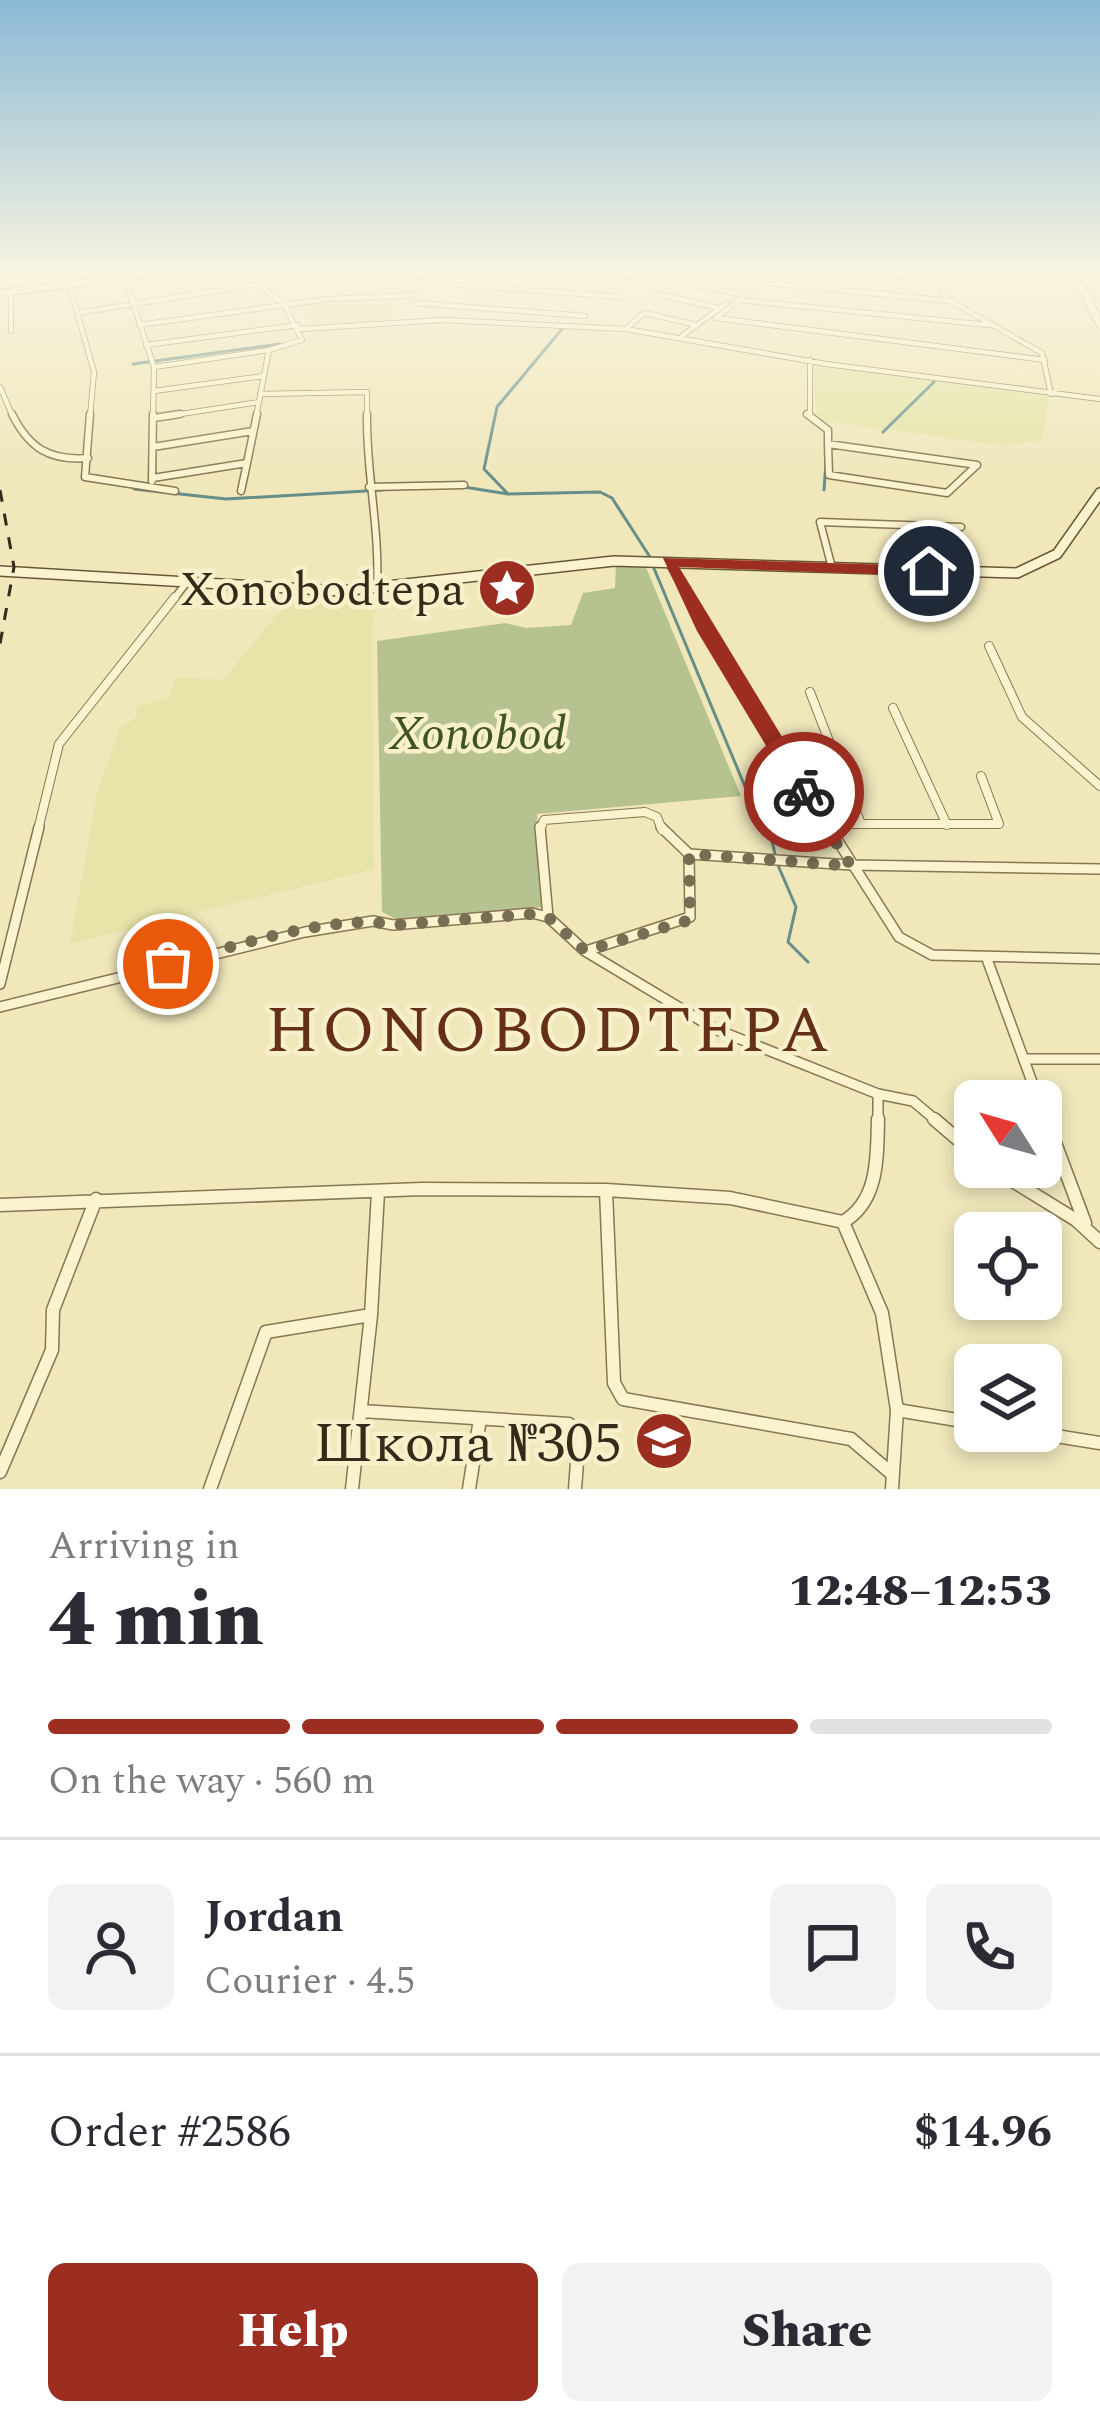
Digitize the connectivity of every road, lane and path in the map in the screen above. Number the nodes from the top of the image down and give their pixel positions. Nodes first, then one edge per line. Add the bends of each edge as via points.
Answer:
1 (85, 340) edge
2 (144, 340) edge
3 (184, 340) edge
4 (301, 340) edge
5 (711, 340) edge
6 (892, 340) edge
7 (1021, 340) edge
8 (146, 345) junction
9 (269, 350) junction
10 (810, 359) junction
11 (1045, 360) junction
12 (154, 368) junction
13 (264, 376) junction
14 (0, 387) edge
15 (154, 392) junction
16 (1051, 394) junction
17 (260, 398) junction
18 (1100, 399) edge
19 (154, 418) junction
20 (253, 431) junction
21 (828, 445) junction
22 (154, 447) junction
23 (88, 458) junction
24 (247, 463) junction
25 (153, 478) junction
26 (464, 485) dead end
27 (150, 488) junction
28 (175, 490) dead end
29 (241, 491) dead end
30 (369, 491) junction
31 (1100, 493) edge
32 (961, 527) dead end
33 (669, 561) junction
34 (832, 568) junction
35 (0, 571) edge
36 (188, 581) junction
37 (377, 589) junction
38 (989, 646) dead end
39 (810, 692) dead end
40 (892, 708) dead end
41 (981, 776) dead end
42 (1100, 787) edge
43 (825, 824) junction
44 (861, 824) junction
45 (947, 825) junction
46 (689, 854) junction
47 (851, 866) junction
48 (1100, 868) edge
49 (548, 917) junction
50 (585, 951) junction
51 (987, 958) junction
52 (1100, 959) edge
53 (0, 984) edge
54 (0, 1007) edge
55 (1024, 1059) junction
56 (1100, 1060) edge
57 (1031, 1080) edge
58 (878, 1094) junction
59 (954, 1136) edge
60 (1062, 1162) edge
61 (1017, 1188) edge
62 (606, 1190) junction
63 (378, 1192) junction
64 (96, 1199) junction
65 (0, 1205) edge
66 (843, 1222) junction
67 (1086, 1225) junction
68 (1100, 1243) edge
69 (371, 1315) junction
70 (897, 1410) junction
71 (361, 1411) junction
72 (480, 1419) junction
73 (954, 1420) edge
74 (1062, 1437) edge
75 (1100, 1443) edge
76 (0, 1472) edge
77 (892, 1481) edge
78 (210, 1489) edge
79 (352, 1489) edge
80 (469, 1489) edge
81 (575, 1489) edge

1 - 23 street via 94,372
2 - 8 street
3 - 8 street
4 - 9 street
5 - 10 street
6 - 11 street
7 - 11 street
8 - 12 street
9 - 12 street
9 - 13 street
10 - 16 street
10 - 21 street via 807,415 827,429
11 - 16 street
12 - 15 street
13 - 15 street
13 - 17 street
14 - 23 street via 32,445 61,462
15 - 19 street
16 - 18 street
17 - 19 street
17 - 20 street
17 - 30 street via 367,392
19 - 22 street
20 - 22 street
20 - 24 street
21 - 21 street via 828,474 856,481 947,493 977,465
22 - 25 street
23 - 27 street via 89,480
24 - 25 street
24 - 29 street
25 - 27 street
26 - 30 street
27 - 28 street
30 - 37 street
31 - 34 main road via 1060,553 1033,571
32 - 34 street via 820,522
33 - 34 main road
33 - 37 main road via 579,563
33 - 43 street
35 - 36 main road
36 - 37 main road
36 - 53 street via 59,744
38 - 42 street via 1022,717
39 - 44 street
40 - 45 street
41 - 45 street via 999,824
43 - 44 street
43 - 47 street
44 - 45 street
46 - 47 street
46 - 49 street via 645,812 544,820
46 - 50 street via 686,921
47 - 48 street
47 - 51 street via 899,937 932,955
49 - 50 street
49 - 54 street via 374,921 304,932
50 - 58 street via 715,1029
51 - 52 street
51 - 55 street
55 - 56 street
55 - 57 street
58 - 59 street via 914,1101
58 - 66 street via 868,1199
60 - 67 street
61 - 67 street
62 - 63 street
62 - 66 street via 730,1198
62 - 77 street via 614,1383 622,1400 851,1439
63 - 64 street
63 - 69 street
64 - 65 street
64 - 76 street via 53,1310 52,1349
66 - 70 street via 878,1293 893,1346
67 - 68 street
69 - 71 street
69 - 78 street via 266,1332
70 - 73 street
70 - 77 street
71 - 72 street
71 - 79 street
72 - 80 street
72 - 81 street via 575,1428
74 - 75 street

